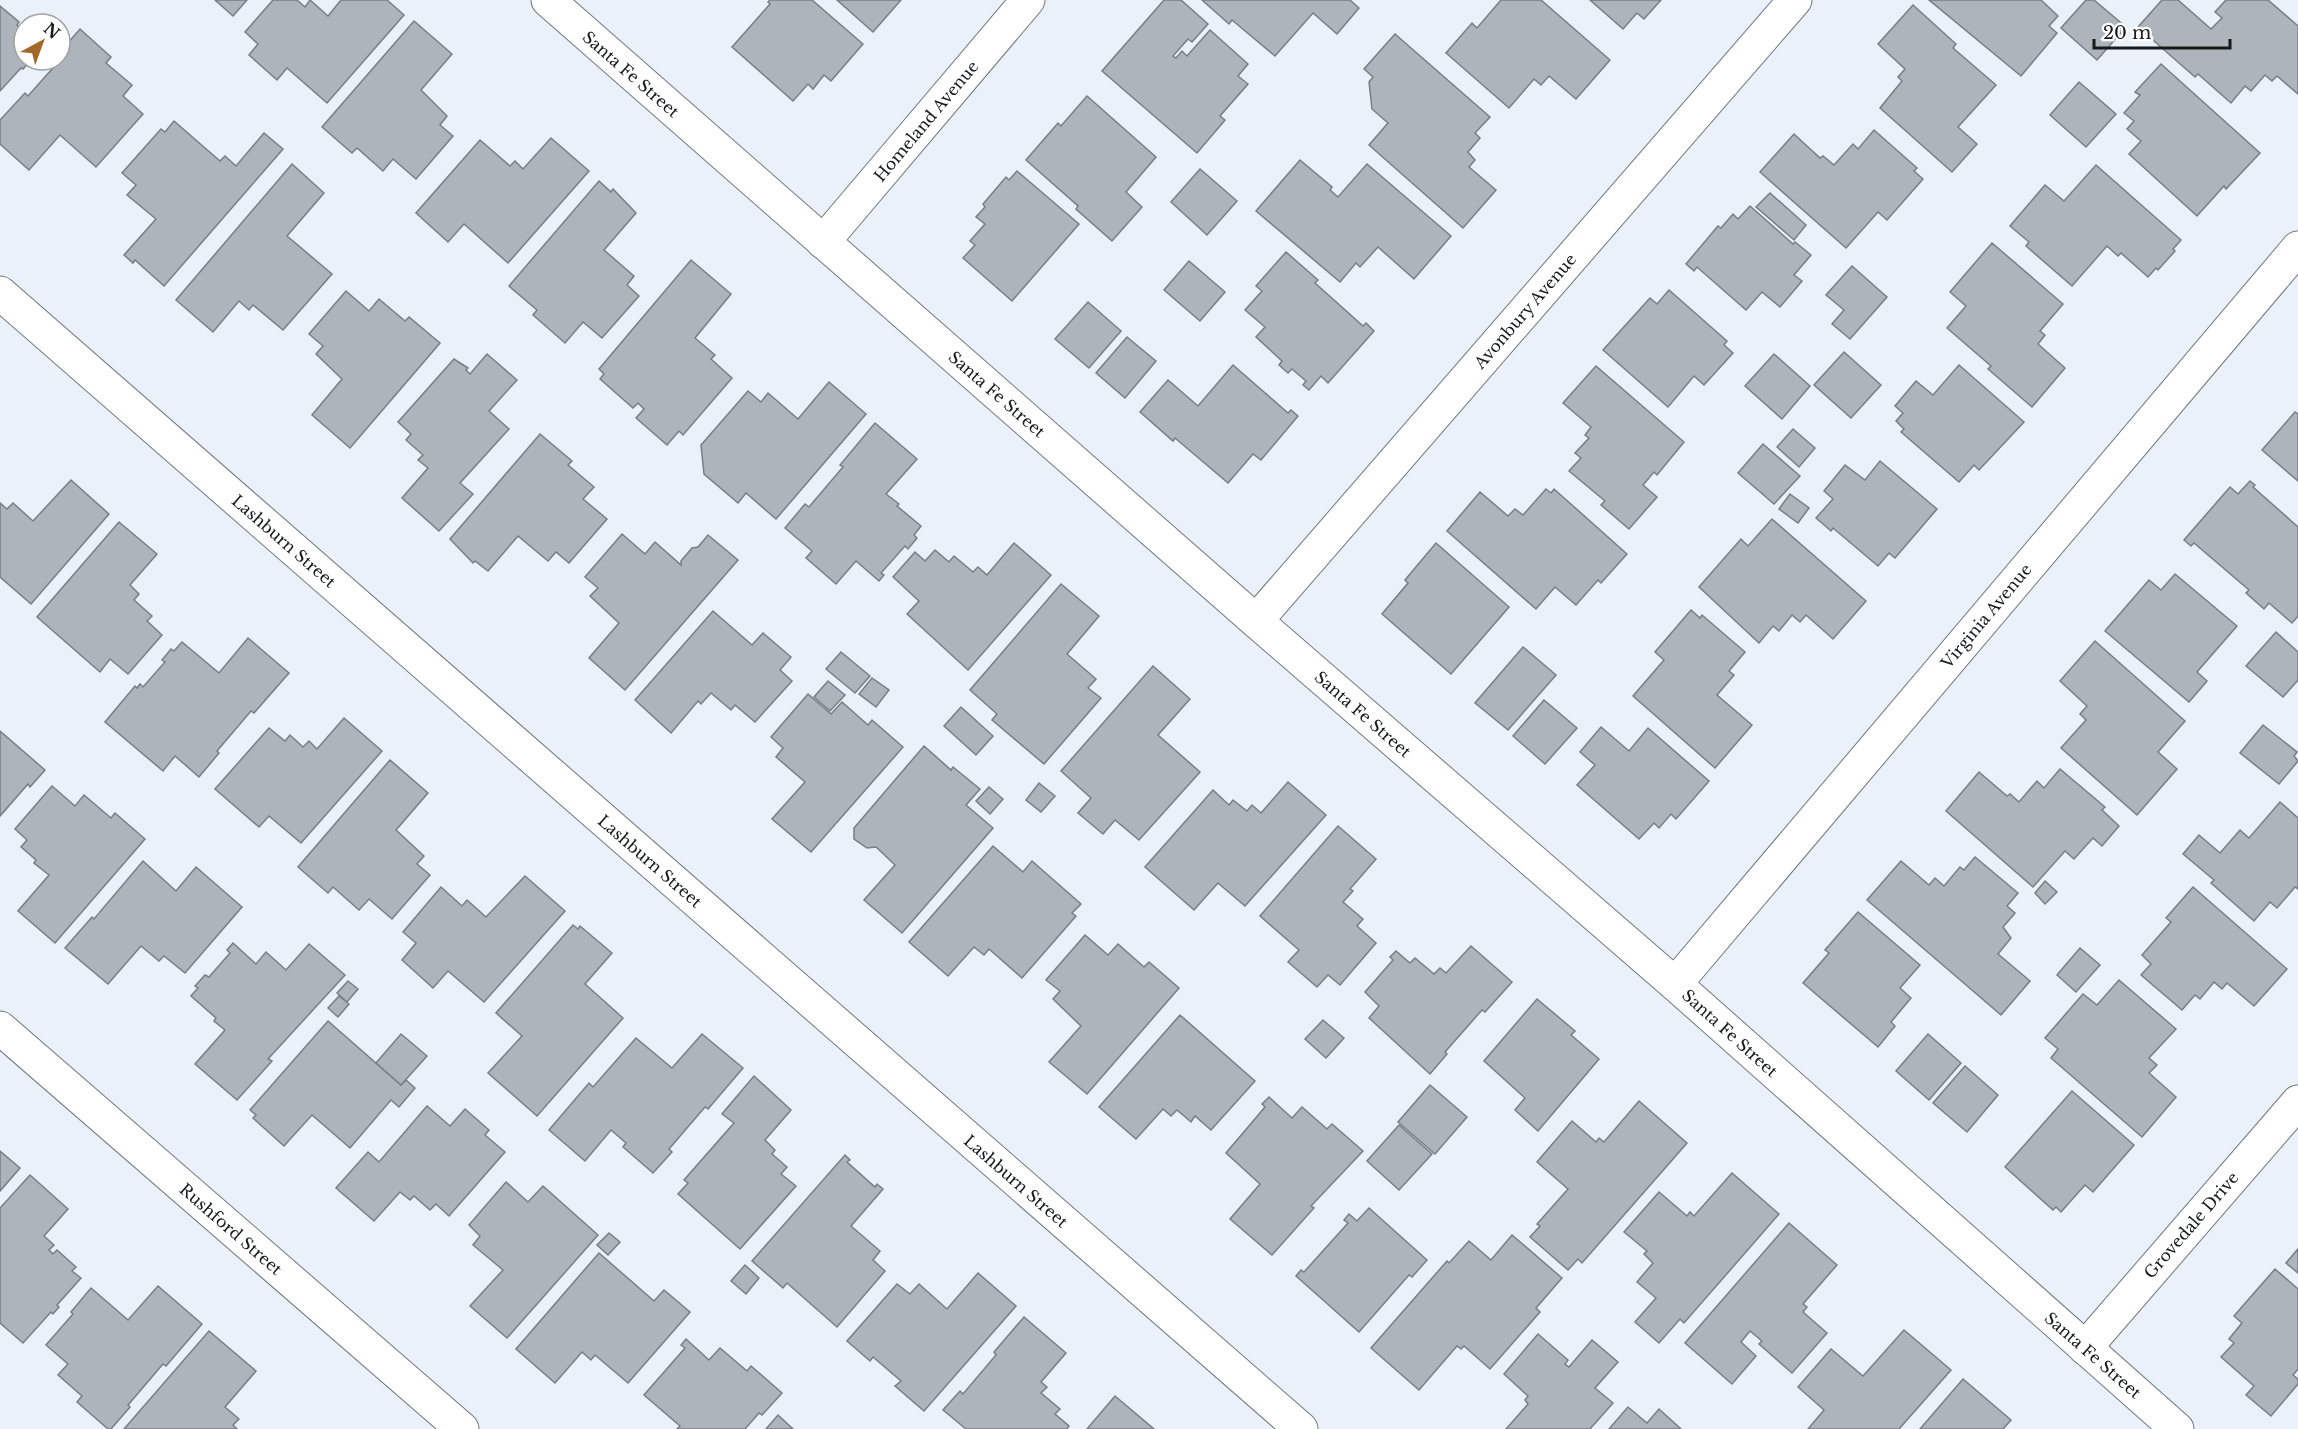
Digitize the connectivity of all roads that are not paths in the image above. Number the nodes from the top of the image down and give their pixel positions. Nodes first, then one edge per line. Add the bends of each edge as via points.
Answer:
1 (548, 0) edge
2 (1028, 0) edge
3 (1795, 0) edge
4 (824, 242) junction
5 (2298, 248) edge
6 (0, 292) edge
7 (1256, 621) junction
8 (1675, 984) junction
9 (0, 1028) edge
10 (2298, 1102) edge
11 (2085, 1348) junction
12 (462, 1429) edge
13 (1301, 1429) edge
14 (2177, 1429) edge

1 - 4 street, Santa Fe Street
2 - 4 street, Homeland Avenue
3 - 7 street, Avonbury Avenue
4 - 7 street, Santa Fe Street
5 - 8 street, Virginia Avenue
6 - 13 street, Lashburn Street
7 - 8 street, Santa Fe Street
8 - 11 street, Santa Fe Street
9 - 12 street, Rushford Street
10 - 11 street, Grovedale Drive
11 - 14 street, Santa Fe Street

